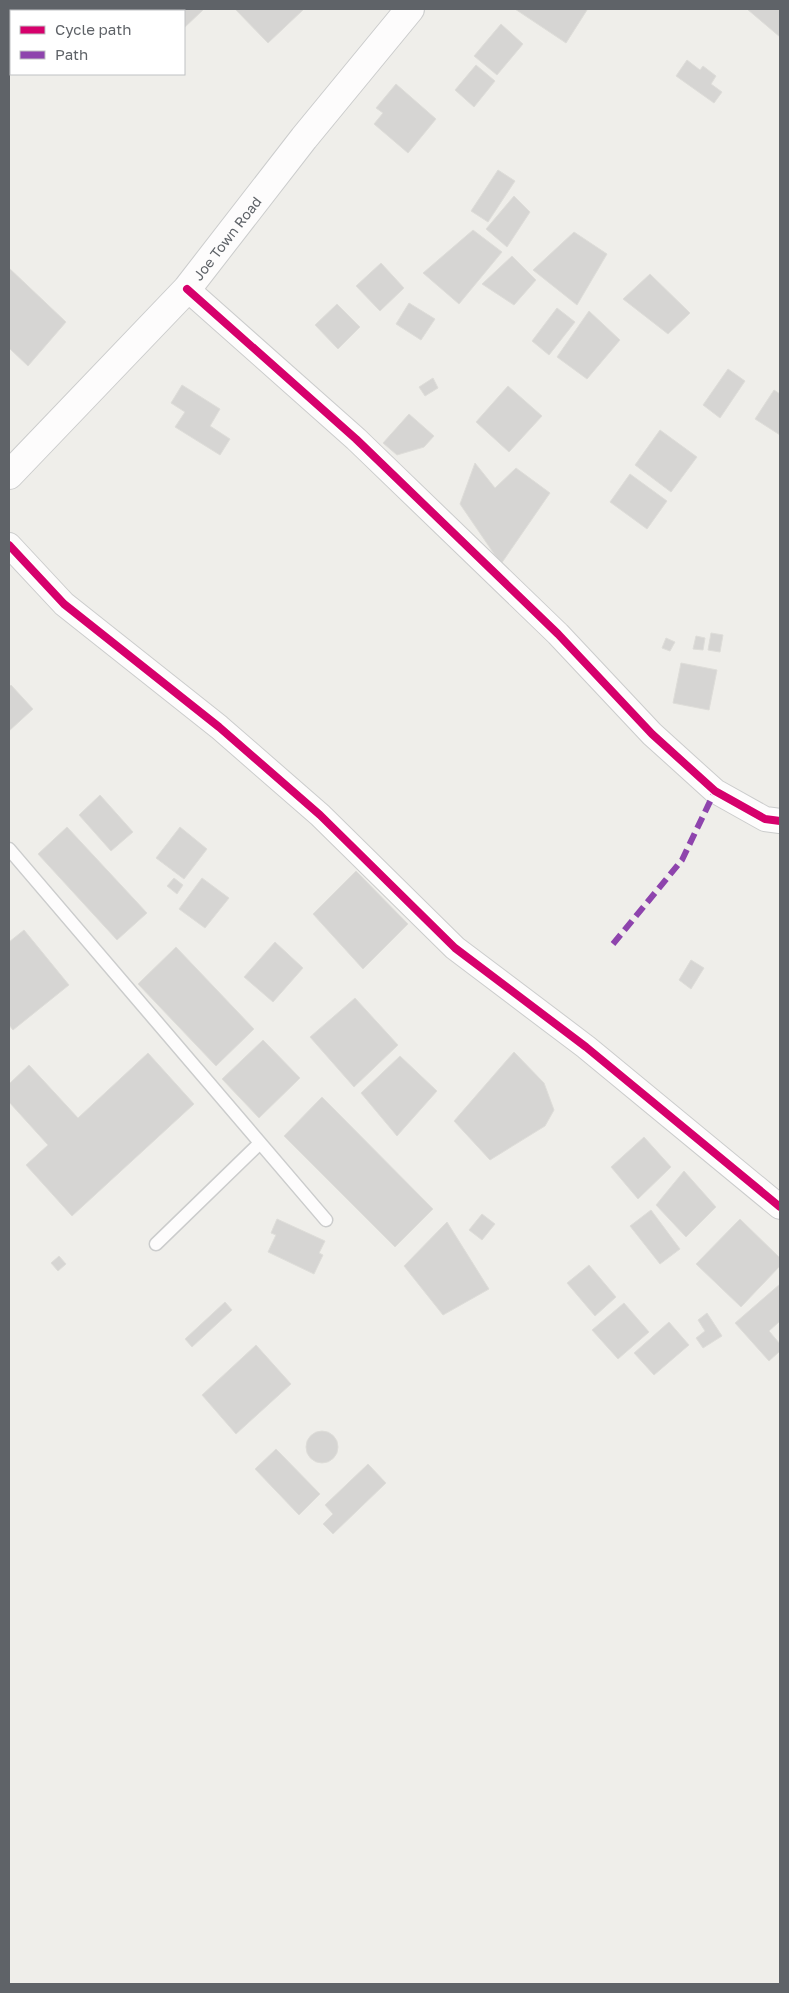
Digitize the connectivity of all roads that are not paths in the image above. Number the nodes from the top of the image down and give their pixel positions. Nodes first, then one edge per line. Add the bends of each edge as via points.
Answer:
1 (410, 9) edge
2 (187, 289) junction
3 (9, 475) edge
4 (9, 545) edge
5 (780, 821) edge
6 (9, 849) edge
7 (260, 1143) junction
8 (780, 1207) edge
9 (326, 1220) dead end
10 (156, 1244) dead end

1 - 2 street, Joe Town Road via 304,138
2 - 3 street, Joe Town Road
2 - 5 street via 356,439 558,634 652,734 708,785 765,819
4 - 8 street via 64,604 219,727 320,815 455,948 586,1047
6 - 7 lane
7 - 9 lane
7 - 10 lane

